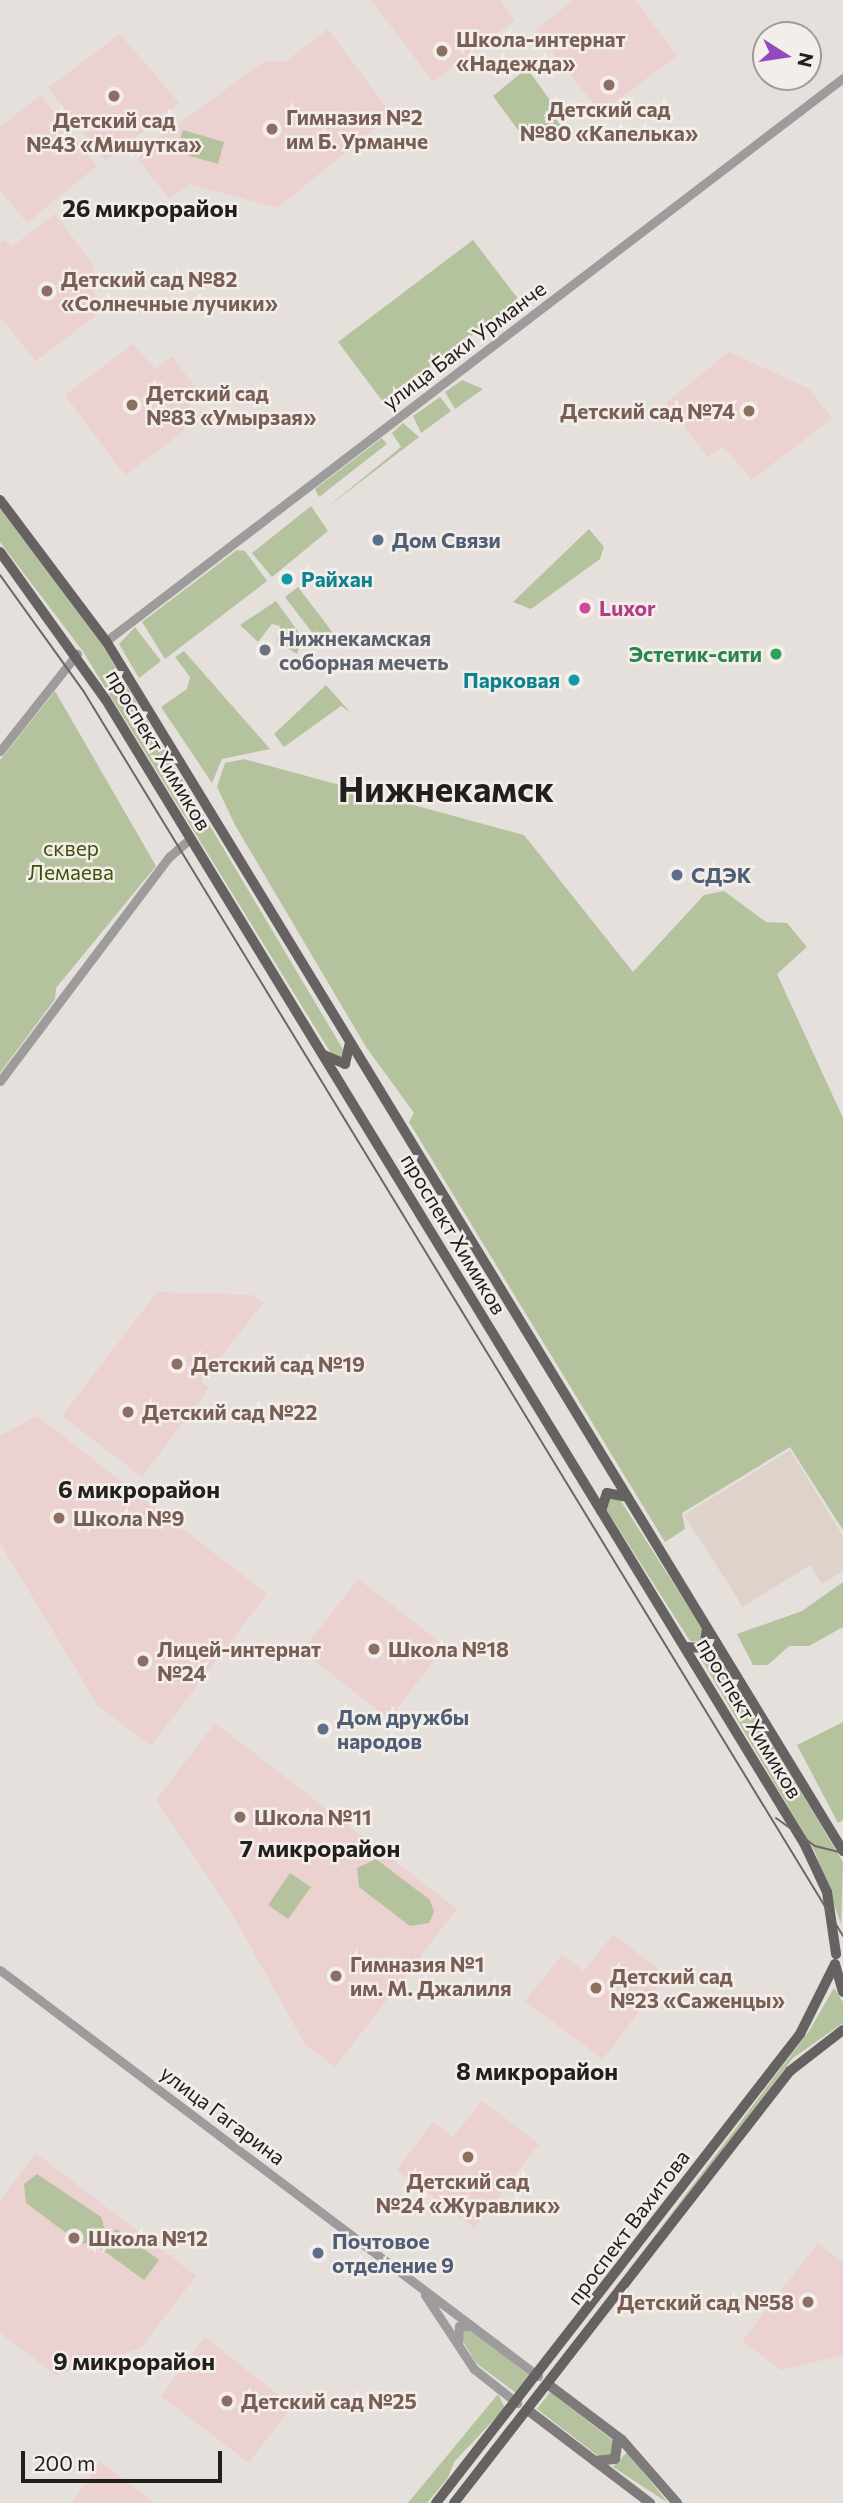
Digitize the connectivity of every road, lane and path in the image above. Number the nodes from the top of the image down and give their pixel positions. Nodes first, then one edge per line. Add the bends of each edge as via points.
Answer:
1 (843, 78) edge
2 (0, 500) edge
3 (0, 552) edge
4 (106, 641) junction
5 (77, 654) junction
6 (0, 751) edge
7 (190, 839) junction
8 (349, 1039) junction
9 (322, 1054) junction
10 (0, 1081) edge
11 (629, 1499) junction
12 (601, 1513) junction
13 (706, 1625) junction
14 (684, 1645) junction
15 (843, 1851) edge
16 (843, 1935) edge
17 (835, 1959) junction
18 (0, 1970) edge
19 (843, 1992) edge
20 (843, 2030) edge
21 (422, 2291) junction
22 (472, 2326) junction
23 (458, 2348) junction
24 (538, 2376) junction
25 (549, 2385) junction
26 (517, 2403) junction
27 (529, 2411) junction
28 (613, 2433) junction
29 (593, 2460) junction
30 (436, 2503) edge
31 (454, 2503) edge
32 (650, 2503) edge
33 (677, 2503) edge

1 - 4 street, улица Баки Урманче
2 - 4 main road, проспект Химиков
3 - 5 main road, проспект Химиков
4 - 8 main road, проспект Химиков
5 - 6 street
5 - 7 main road, проспект Химиков
7 - 9 main road, проспект Химиков
7 - 10 street via 169,857
8 - 9 main road via 351,1058 345,1064
8 - 11 main road, проспект Химиков
9 - 12 main road, проспект Химиков
11 - 12 main road via 607,1493
11 - 13 main road, проспект Химиков
12 - 14 main road, проспект Химиков
13 - 14 main road via 704,1648 694,1652
13 - 15 main road, проспект Химиков
14 - 17 main road, проспект Химиков via 820,1873 831,1907
16 - 17 main road, проспект Вахитова
17 - 19 main road
17 - 24 main road, проспект Вахитова via 800,2034
18 - 21 street, улица Гагарина
20 - 25 main road, проспект Вахитова via 790,2071
21 - 22 street, улица Гагарина
21 - 23 street, улица Гагарина
22 - 23 street via 459,2326
22 - 24 street, улица Гагарина
23 - 26 street, улица Гагарина via 474,2369
24 - 25 main road, улица Гагарина
24 - 26 main road, проспект Вахитова
25 - 27 main road, проспект Вахитова
25 - 28 main road, улица Гагарина
26 - 27 main road, улица Гагарина
26 - 30 main road, проспект Вахитова
27 - 29 main road, улица Гагарина
27 - 31 main road, проспект Вахитова
28 - 29 main road via 620,2445 617,2457
28 - 33 main road, улица Гагарина
29 - 32 main road, улица Гагарина

